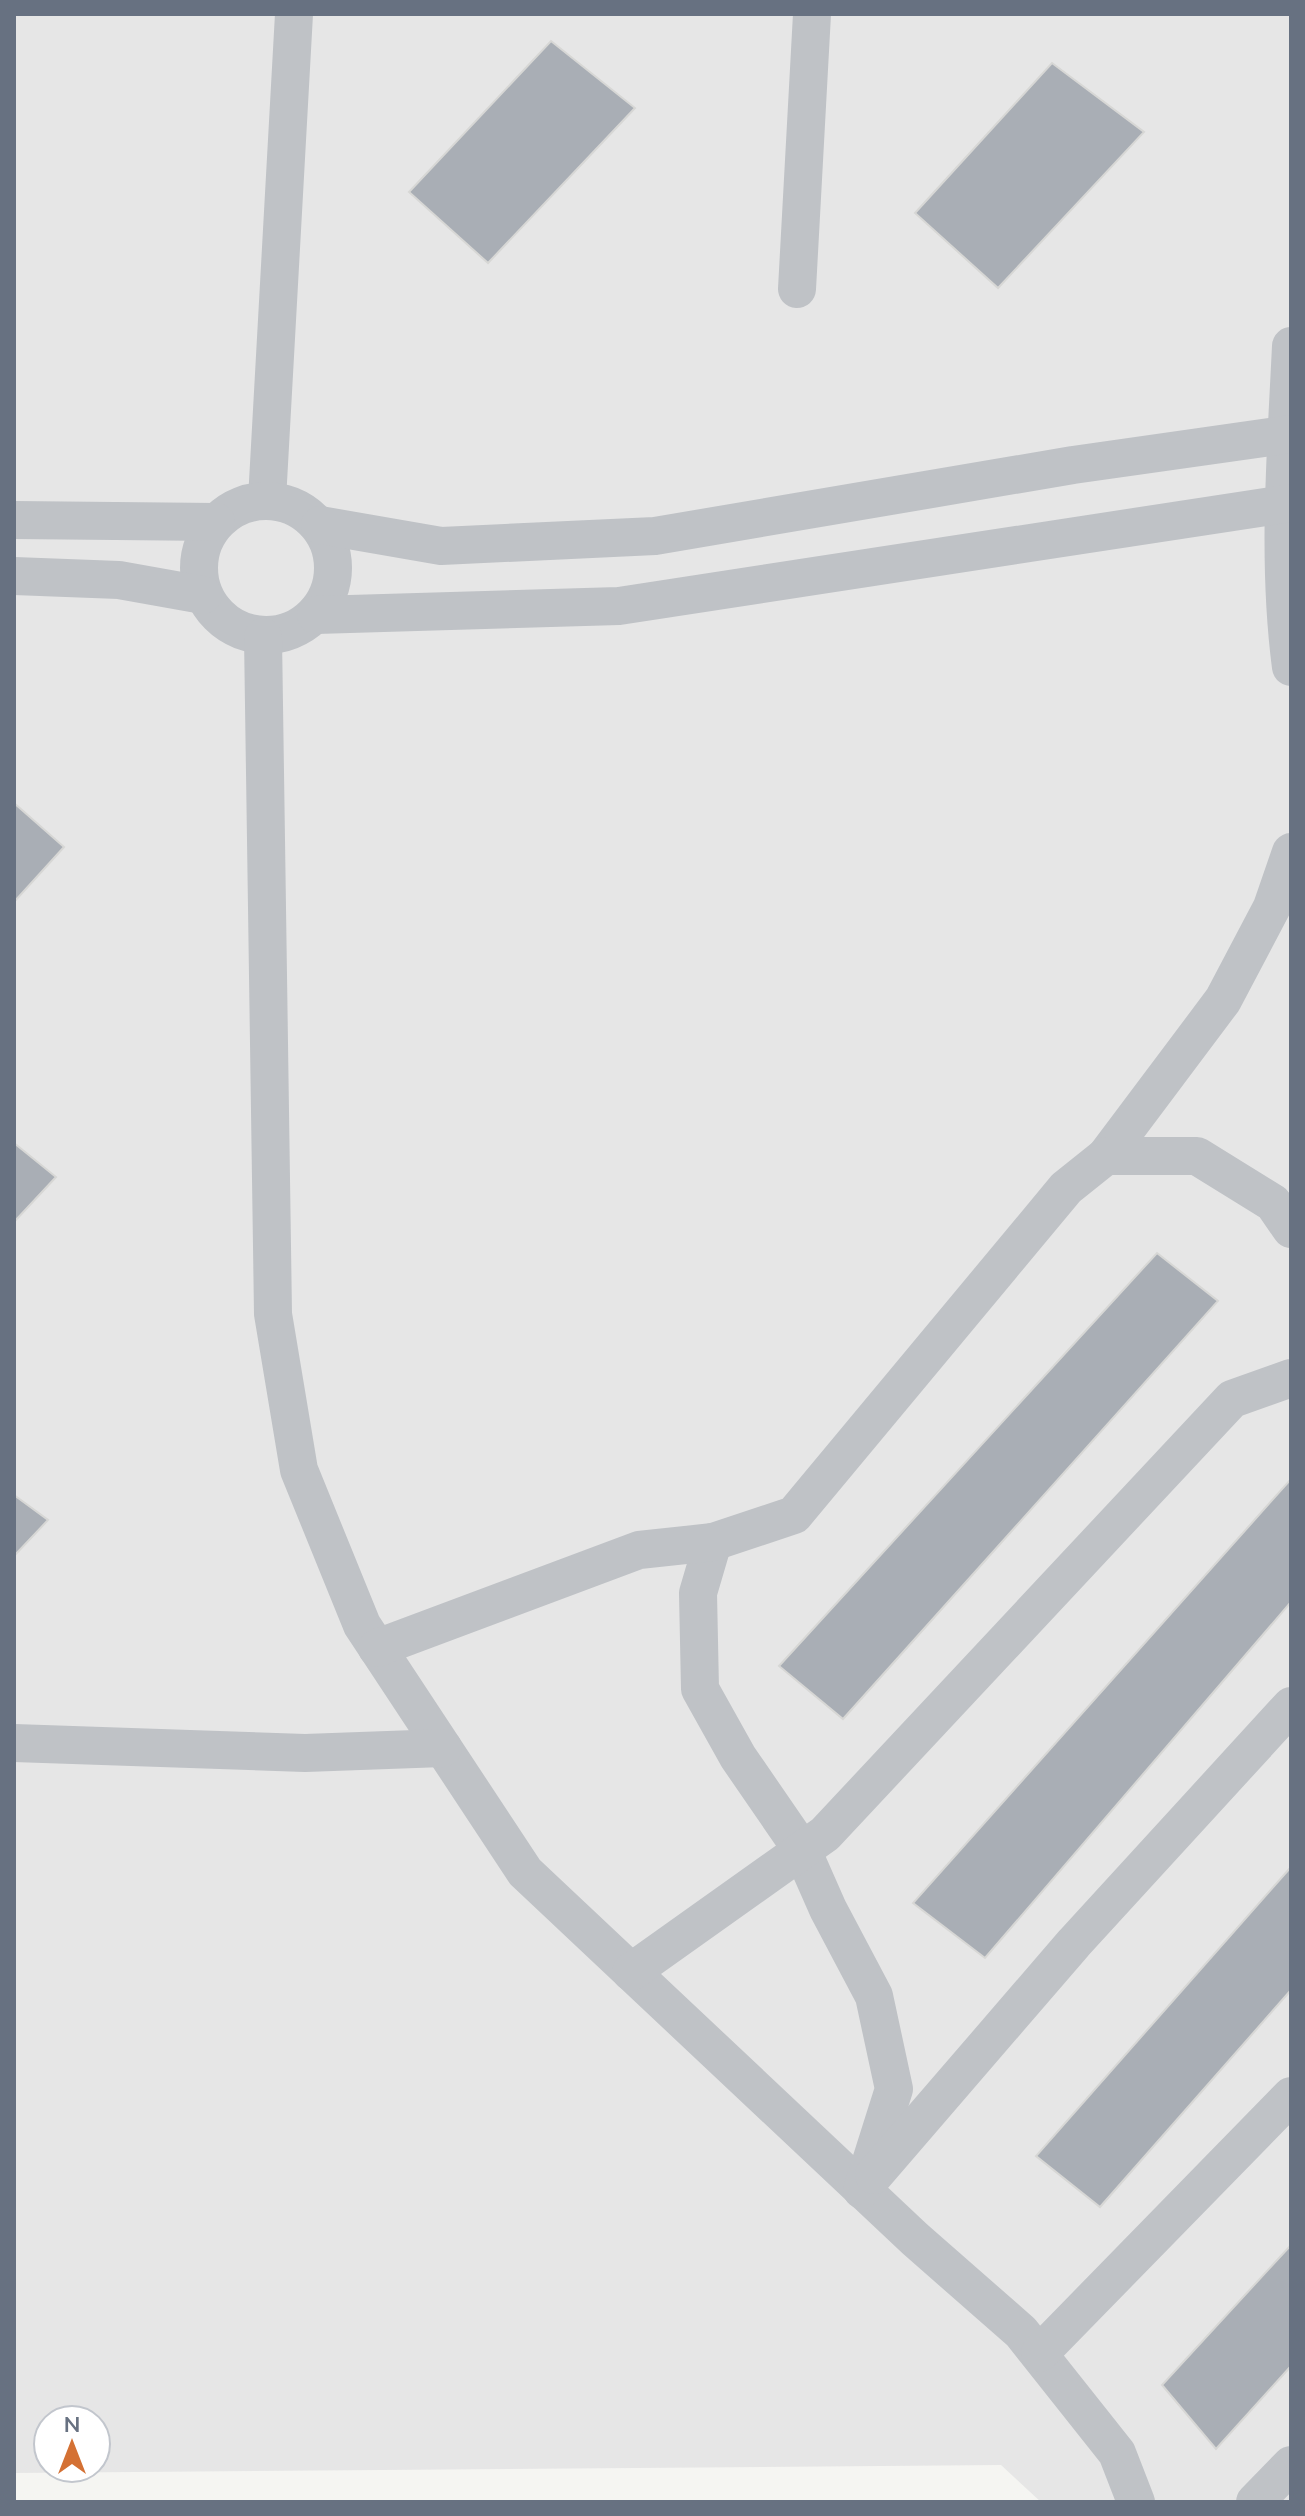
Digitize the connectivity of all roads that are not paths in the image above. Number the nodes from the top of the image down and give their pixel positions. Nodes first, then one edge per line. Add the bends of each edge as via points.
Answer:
1 (294, 14) edge
2 (812, 14) edge
3 (797, 289) dead end
4 (1291, 346) edge
5 (1289, 434) edge
6 (267, 500) junction
7 (1287, 503) edge
8 (14, 520) edge
9 (216, 522) junction
10 (320, 525) junction
11 (14, 576) edge
12 (203, 595) junction
13 (316, 615) junction
14 (263, 637) junction
15 (1291, 667) edge
16 (1291, 852) edge
17 (1106, 1156) junction
18 (1291, 1229) edge
19 (1291, 1378) edge
20 (713, 1542) junction
21 (377, 1648) junction
22 (1291, 1706) edge
23 (14, 1743) edge
24 (443, 1748) junction
25 (802, 1850) junction
26 (631, 1972) junction
27 (1291, 2096) edge
28 (862, 2190) junction
29 (1040, 2353) junction
30 (1291, 2465) edge
31 (1136, 2502) edge
32 (1255, 2502) edge

1 - 6 street
2 - 3 street
4 - 5 street
5 - 7 street
5 - 10 street via 655,536 441,546
6 - 9 street via 239,505
6 - 10 street via 297,507
7 - 13 street via 619,606
7 - 15 street via 1286,630
8 - 9 street
9 - 12 street via 198,557
10 - 13 street via 333,554 333,587
11 - 12 street via 119,580
12 - 14 street via 227,625
13 - 14 street via 292,632
14 - 21 street via 273,1314 299,1470 362,1625
16 - 17 street via 1272,907 1223,1000
17 - 18 street via 1197,1156 1273,1203
17 - 20 street via 1066,1188 794,1515
19 - 25 street via 1232,1399 825,1834
20 - 21 street via 639,1550
20 - 25 street via 698,1593 700,1689 738,1757
21 - 24 street
22 - 28 street via 1074,1943
23 - 24 street via 305,1753
24 - 26 street via 525,1872
25 - 26 street
25 - 28 street via 874,1996 894,2089
26 - 28 street
27 - 29 street
28 - 29 street
29 - 31 street via 1117,2453
30 - 32 street

